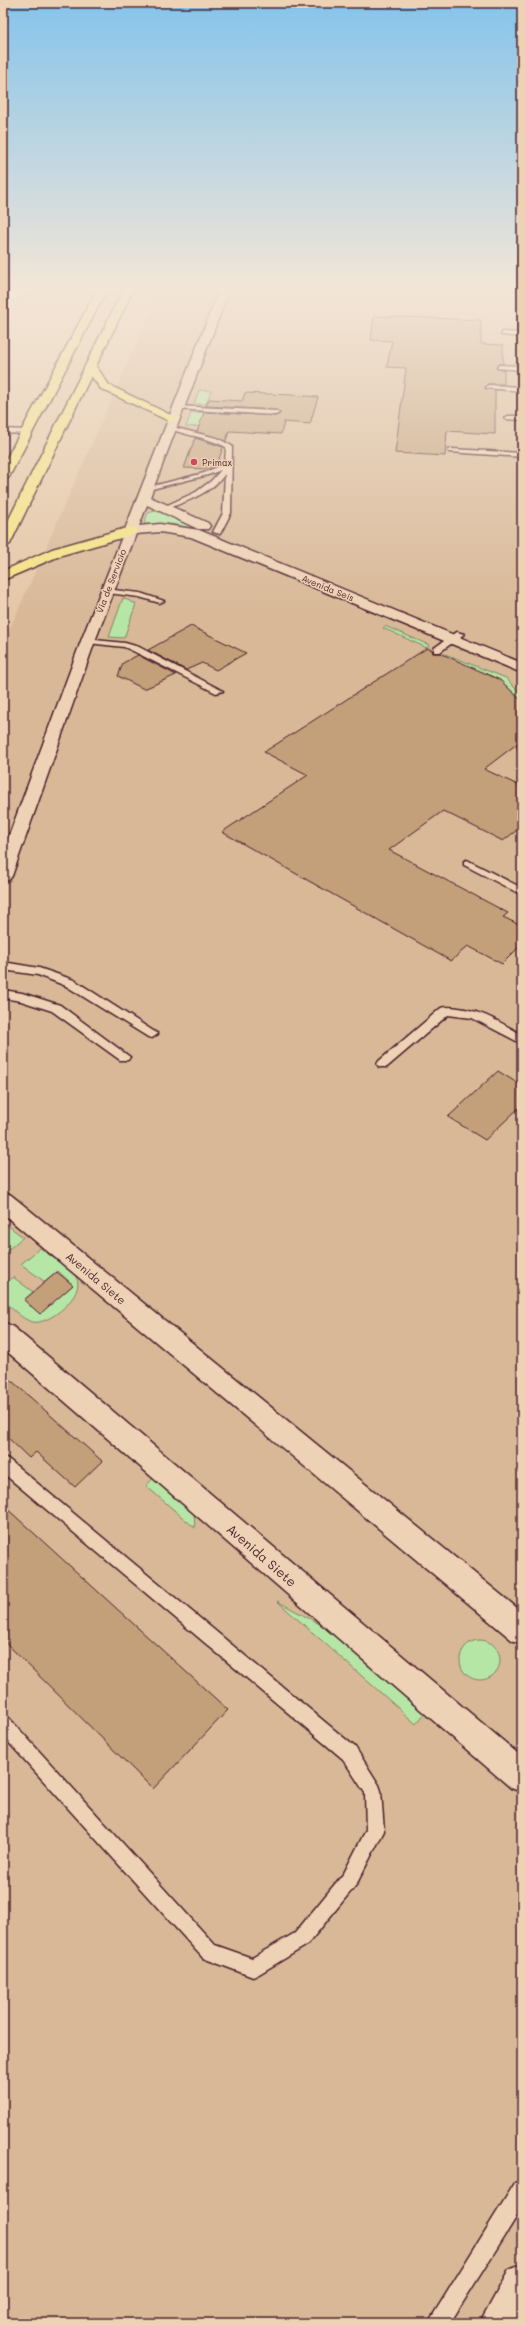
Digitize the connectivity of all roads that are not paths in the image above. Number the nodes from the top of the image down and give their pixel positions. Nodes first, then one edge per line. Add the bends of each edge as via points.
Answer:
1 (46, 397) edge
2 (75, 397) edge
3 (127, 397) edge
4 (182, 397) edge
5 (276, 413) dead end
6 (173, 418) junction
7 (508, 418) dead end
8 (522, 418) edge
9 (3, 431) edge
10 (27, 432) junction
11 (451, 451) dead end
12 (522, 455) edge
13 (228, 464) junction
14 (3, 477) edge
15 (146, 493) junction
16 (164, 508) junction
17 (130, 531) junction
18 (217, 532) junction
19 (3, 544) edge
20 (3, 576) edge
21 (108, 591) junction
22 (160, 601) dead end
23 (456, 636) junction
24 (88, 641) junction
25 (437, 650) dead end
26 (520, 660) edge
27 (219, 691) dead end
28 (467, 863) dead end
29 (3, 876) edge
30 (522, 892) edge
31 (3, 966) edge
32 (3, 994) edge
33 (152, 1034) dead end
34 (522, 1040) edge
35 (124, 1057) dead end
36 (383, 1064) dead end
37 (3, 1202) edge
38 (3, 1333) edge
39 (3, 1464) edge
40 (522, 1630) edge
41 (3, 1724) edge
42 (522, 1777) edge
43 (522, 2190) edge
44 (522, 2284) edge
45 (438, 2323) edge
46 (499, 2323) edge

1 - 10 highway
2 - 19 highway
3 - 6 highway
4 - 6 street, Vía de Servicio
5 - 6 lane
6 - 13 lane via 229,446
6 - 15 street, Vía de Servicio
7 - 8 lane
9 - 10 lane
10 - 14 highway
11 - 12 lane
13 - 15 lane via 206,474
13 - 16 lane via 207,489
13 - 18 lane via 227,513
15 - 16 street, Avenida Seis
15 - 17 street, Vía de Servicio
16 - 18 street, Avenida Seis
17 - 20 highway via 58,552
17 - 21 street, Vía de Servicio
17 - 23 street, Avenida Seis via 160,528 194,532
18 - 23 street, Avenida Seis
21 - 22 lane via 140,595
21 - 24 street, Vía de Servicio
23 - 25 lane
23 - 26 street, Avenida Seis
23 - 26 street, Avenida Seis via 496,657
24 - 27 lane via 125,645 136,649
24 - 29 street, Vía de Servicio
28 - 30 lane
31 - 33 lane via 39,972 70,983
32 - 35 lane via 56,1008
34 - 36 lane via 481,1015 458,1010 445,1011
37 - 40 street, Avenida Siete
38 - 42 street, Avenida Siete
39 - 41 lane via 349,1753 373,1791 375,1831 350,1879 301,1939 253,1968 209,1952
43 - 45 lane
44 - 46 street

